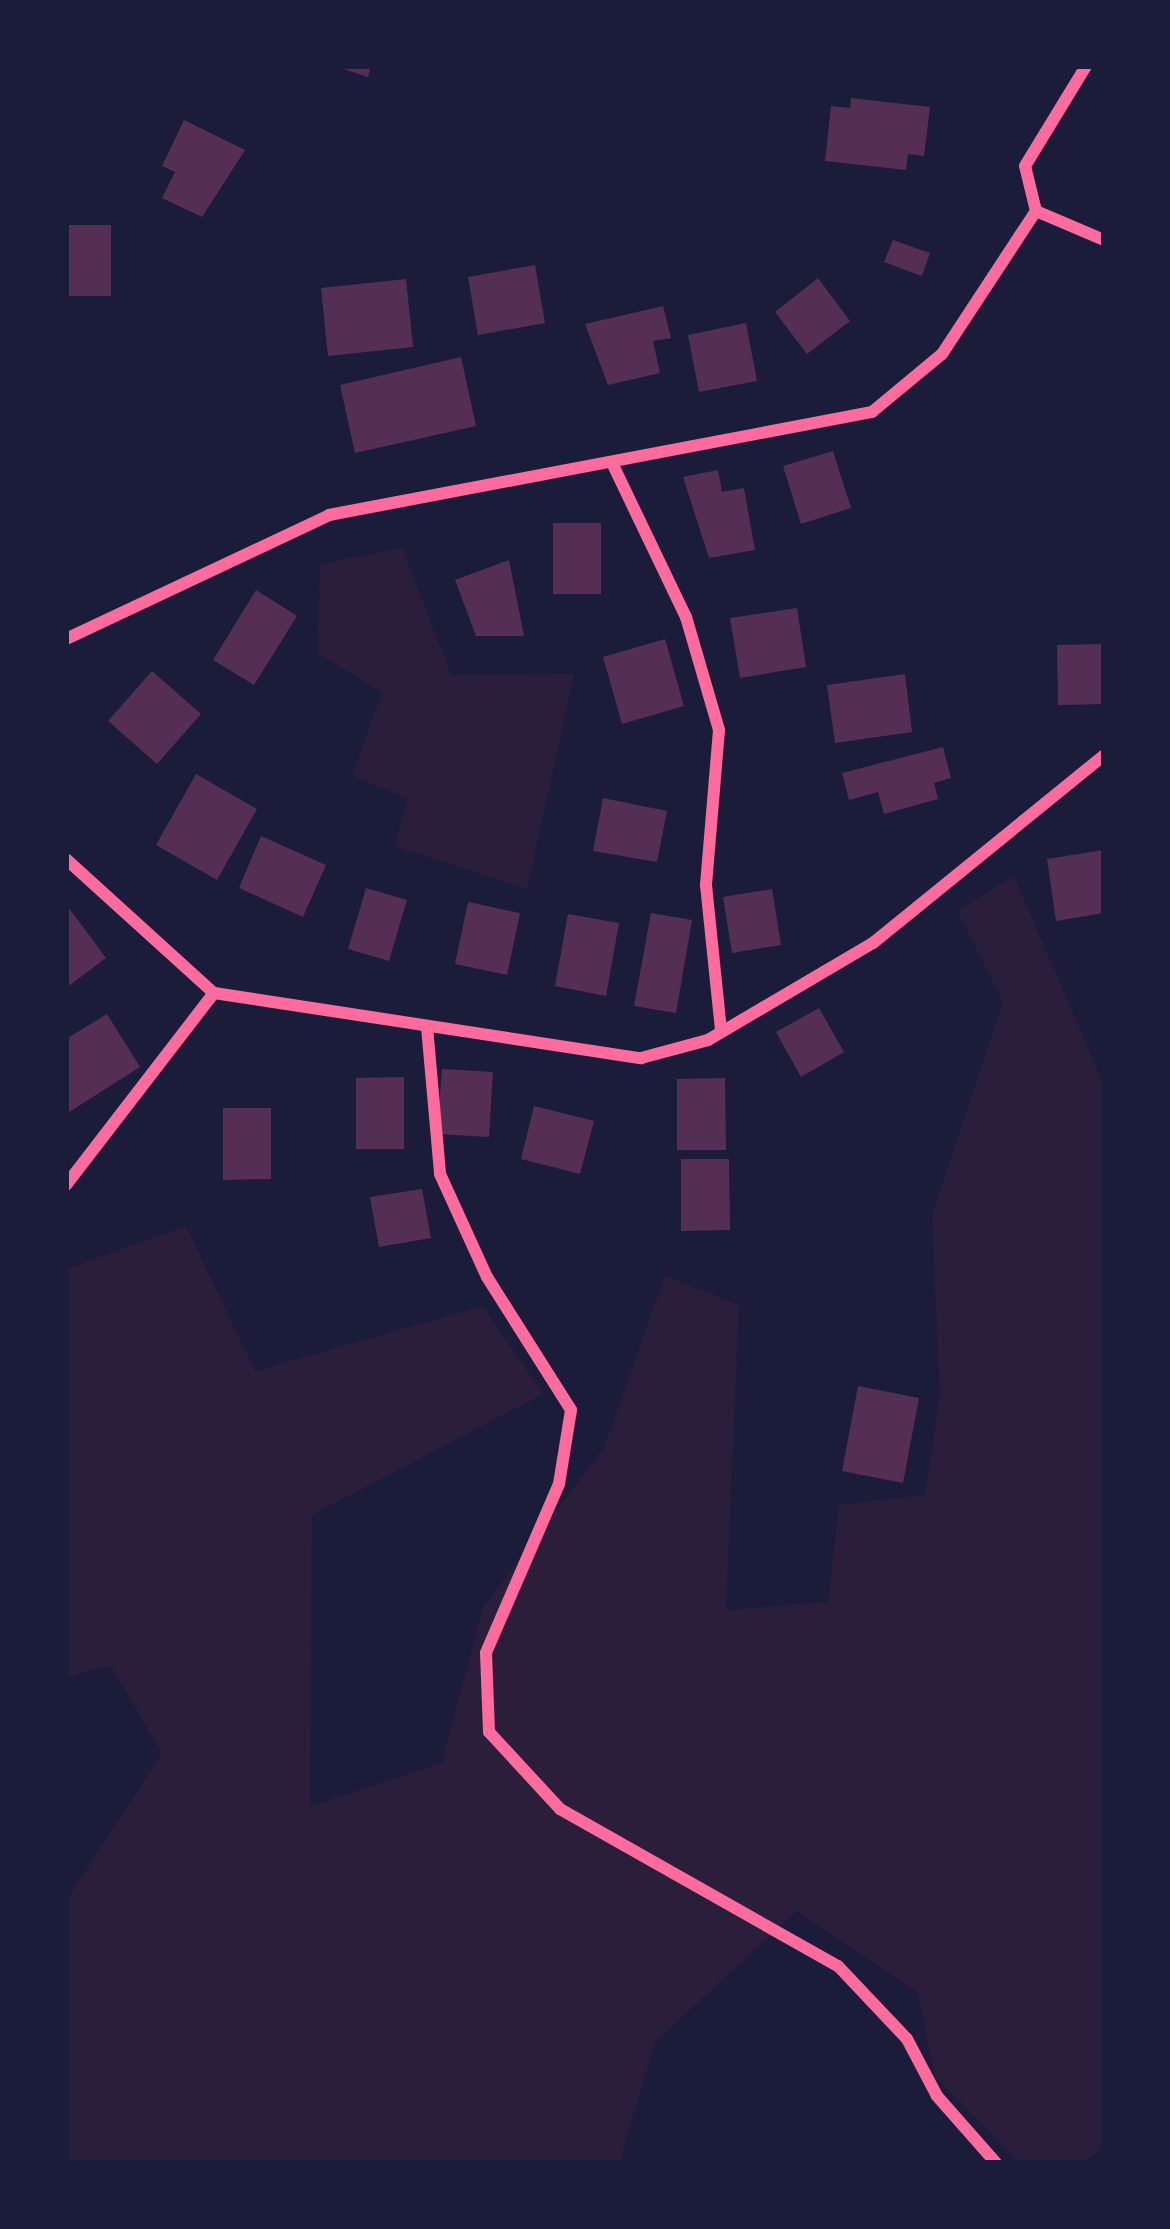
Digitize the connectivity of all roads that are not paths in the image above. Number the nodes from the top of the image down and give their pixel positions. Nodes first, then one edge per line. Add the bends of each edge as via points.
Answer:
1 (1087, 66) edge
2 (1036, 211) junction
3 (1104, 240) edge
4 (614, 467) junction
5 (66, 639) edge
6 (1104, 755) edge
7 (66, 859) edge
8 (214, 993) junction
9 (427, 1027) junction
10 (722, 1031) junction
11 (66, 1185) edge
12 (996, 2163) edge

1 - 2 street via 1025,166
2 - 3 street
2 - 4 street via 942,354 872,412
4 - 5 street via 329,515
4 - 10 street via 686,617 719,730 706,885
6 - 10 street via 930,904
7 - 8 street
8 - 9 street
8 - 11 street
9 - 10 street via 603,1058 641,1058
9 - 12 street via 440,1174 487,1277 572,1411 559,1484 486,1653 489,1732 560,1809 838,1966 885,2012

